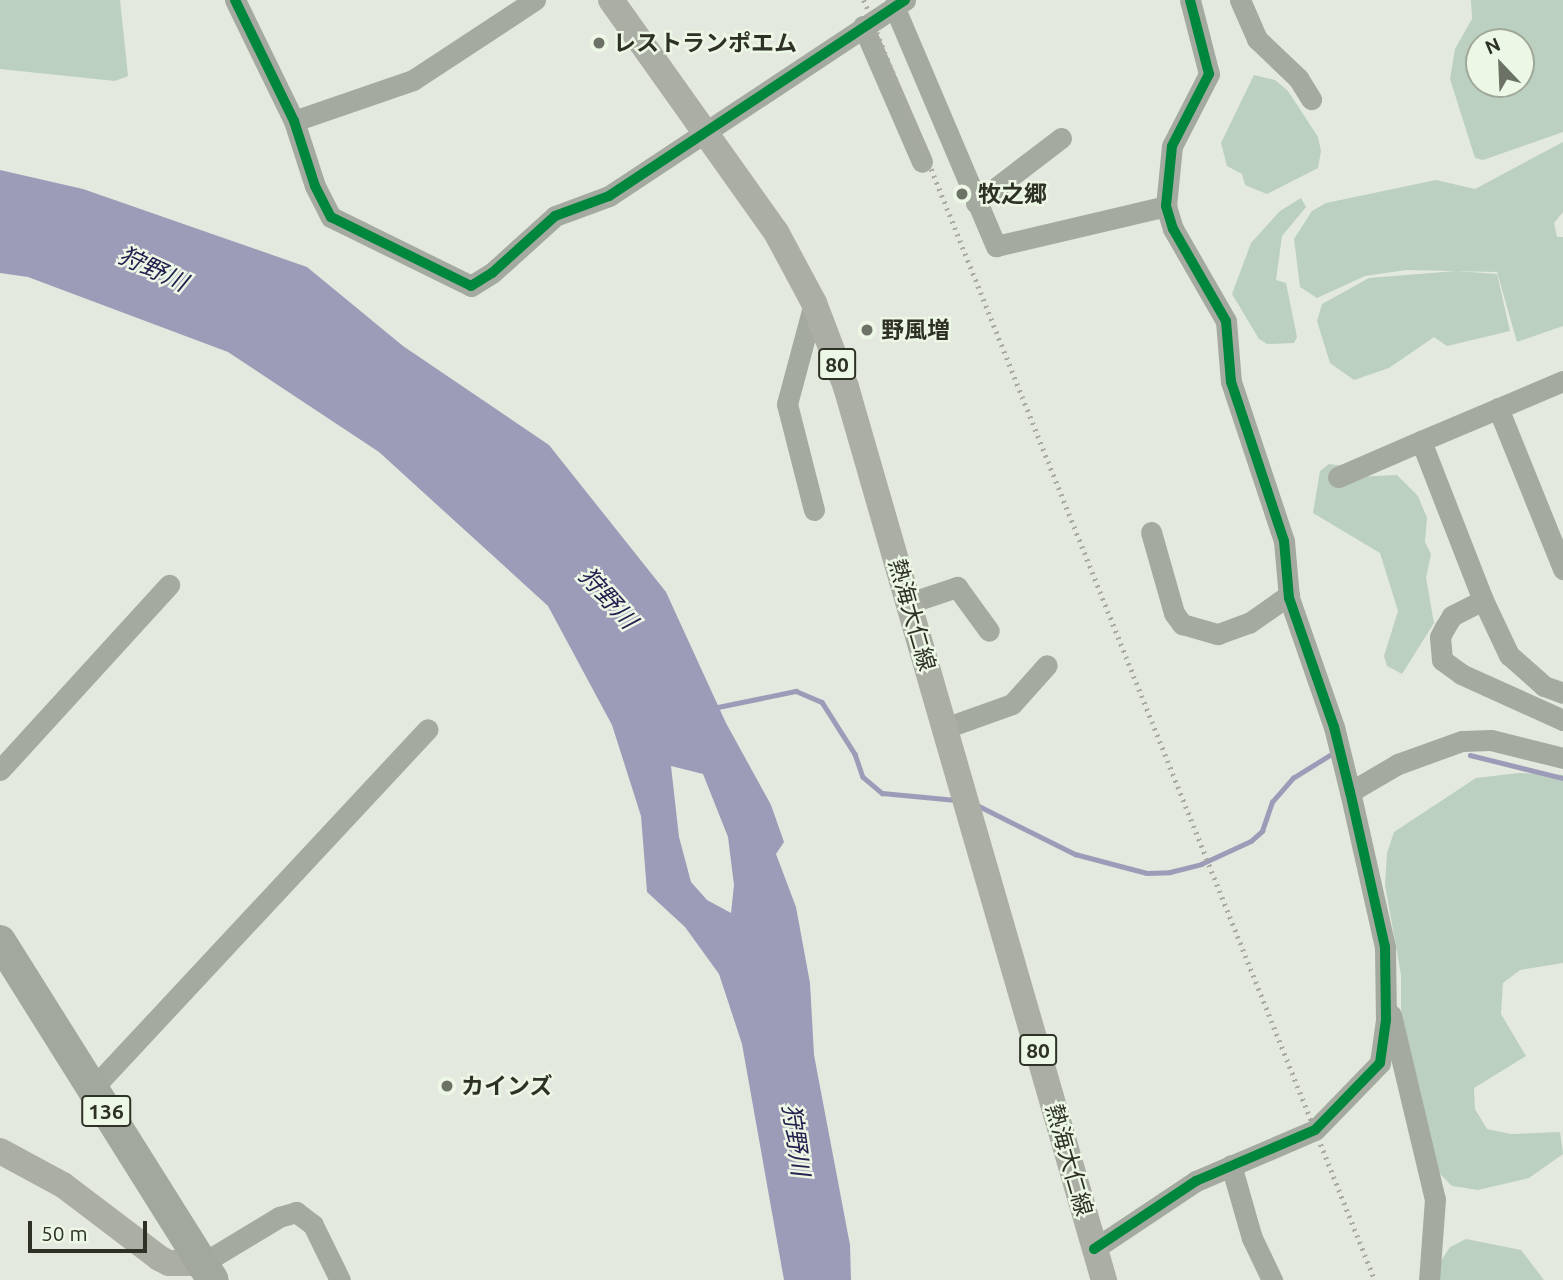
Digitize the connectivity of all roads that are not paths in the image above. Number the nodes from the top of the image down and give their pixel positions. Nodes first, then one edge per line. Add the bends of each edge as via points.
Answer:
1 (235, 0) edge
2 (535, 0) edge
3 (611, 0) edge
4 (1191, 0) edge
5 (1240, 0) edge
6 (899, 3) edge
7 (863, 26) junction
8 (1311, 99) dead end
9 (294, 121) junction
10 (706, 133) junction
11 (1061, 138) dead end
12 (922, 162) dead end
13 (976, 203) junction
14 (1166, 206) junction
15 (814, 303) junction
16 (1563, 381) edge
17 (1498, 408) junction
18 (1422, 441) junction
19 (1338, 477) dead end
20 (814, 510) dead end
21 (1151, 532) dead end
22 (1563, 569) edge
23 (169, 585) dead end
24 (1289, 595) junction
25 (1483, 600) junction
26 (909, 603) junction
27 (989, 631) dead end
28 (1047, 665) dead end
29 (1563, 692) edge
30 (1563, 720) edge
31 (945, 728) junction
32 (428, 729) dead end
33 (1563, 758) edge
34 (0, 770) edge
35 (1350, 792) junction
36 (0, 941) edge
37 (1386, 1004) junction
38 (93, 1089) junction
39 (0, 1151) edge
40 (1231, 1165) junction
41 (1094, 1249) junction
42 (208, 1272) edge
43 (340, 1280) edge
44 (1104, 1280) edge
45 (1272, 1280) edge
46 (1429, 1280) edge

1 - 9 street
2 - 9 street via 413,79
3 - 10 main road, 熱海大仁線 / 80
4 - 14 street via 1209,74 1172,145
5 - 8 street via 1257,39 1298,78
6 - 7 street
6 - 13 street
7 - 10 street
7 - 12 street
9 - 10 street via 315,186 331,217 471,286 555,216 609,196
10 - 15 main road, 熱海大仁線 / 80 via 776,232
11 - 13 street
13 - 14 street via 991,241 1005,247
14 - 24 street via 1172,229 1226,321 1231,382 1284,541
15 - 20 street via 787,404
15 - 26 main road, 熱海大仁線 / 80 via 845,387
16 - 17 street
17 - 18 street
17 - 22 street
18 - 19 street
18 - 25 street
21 - 24 street via 1174,613 1182,624 1218,634 1250,623
23 - 34 street
24 - 35 street via 1335,727
25 - 29 street via 1509,655 1544,686
25 - 30 street via 1452,615 1440,637 1442,660 1461,674
26 - 27 street via 957,587
26 - 31 main road, 熱海大仁線 / 80
28 - 31 street via 1012,704
31 - 41 main road, 熱海大仁線 / 80
32 - 38 street
33 - 35 street via 1491,740 1462,741 1398,764
35 - 37 street via 1385,947
36 - 38 highway, 136
37 - 40 street via 1382,1055 1374,1072 1315,1130
37 - 46 street via 1435,1199
38 - 42 highway, 136
39 - 42 main road via 63,1185 159,1258
40 - 41 street via 1196,1181
40 - 45 street via 1252,1238
41 - 44 main road, 熱海大仁線 / 80
42 - 43 street via 279,1217 296,1212 313,1225

